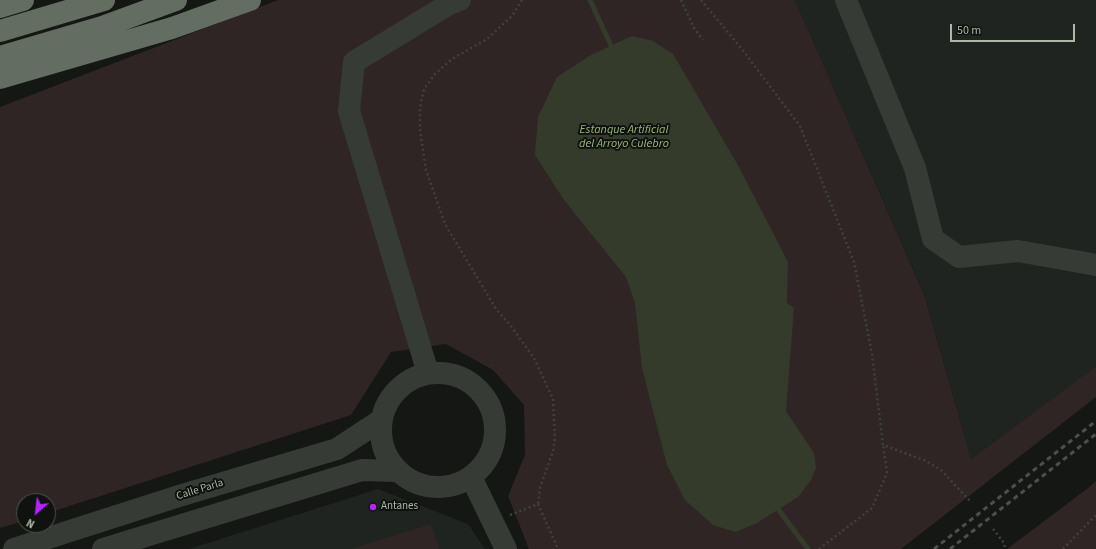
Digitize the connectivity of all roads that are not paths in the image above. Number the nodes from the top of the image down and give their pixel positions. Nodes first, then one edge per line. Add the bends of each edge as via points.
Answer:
1 (23, 0) edge
2 (104, 0) edge
3 (176, 0) edge
4 (250, 0) edge
5 (460, 0) edge
6 (846, 0) edge
7 (0, 7) edge
8 (172, 28) junction
9 (0, 31) edge
10 (0, 57) edge
11 (0, 78) edge
12 (0, 88) edge
13 (1096, 265) edge
14 (428, 373) junction
15 (381, 420) junction
16 (398, 471) junction
17 (471, 476) junction
18 (14, 549) edge
19 (103, 549) edge
20 (506, 549) edge

1 - 7 highway
2 - 9 highway
3 - 10 highway via 102,27
4 - 8 highway
5 - 14 street via 449,4 354,62 349,111
6 - 13 street via 914,168 933,239 959,257 1018,251
8 - 11 highway
8 - 12 highway via 62,69
14 - 15 street via 411,379 397,389 387,404
14 - 17 street via 447,373 465,379 481,391 491,408 495,426 493,446 485,463
15 - 16 street via 381,439 387,456
15 - 18 street, Calle Parla via 337,449
16 - 17 street via 414,482 434,487 453,485
16 - 19 street via 362,470
17 - 20 street

